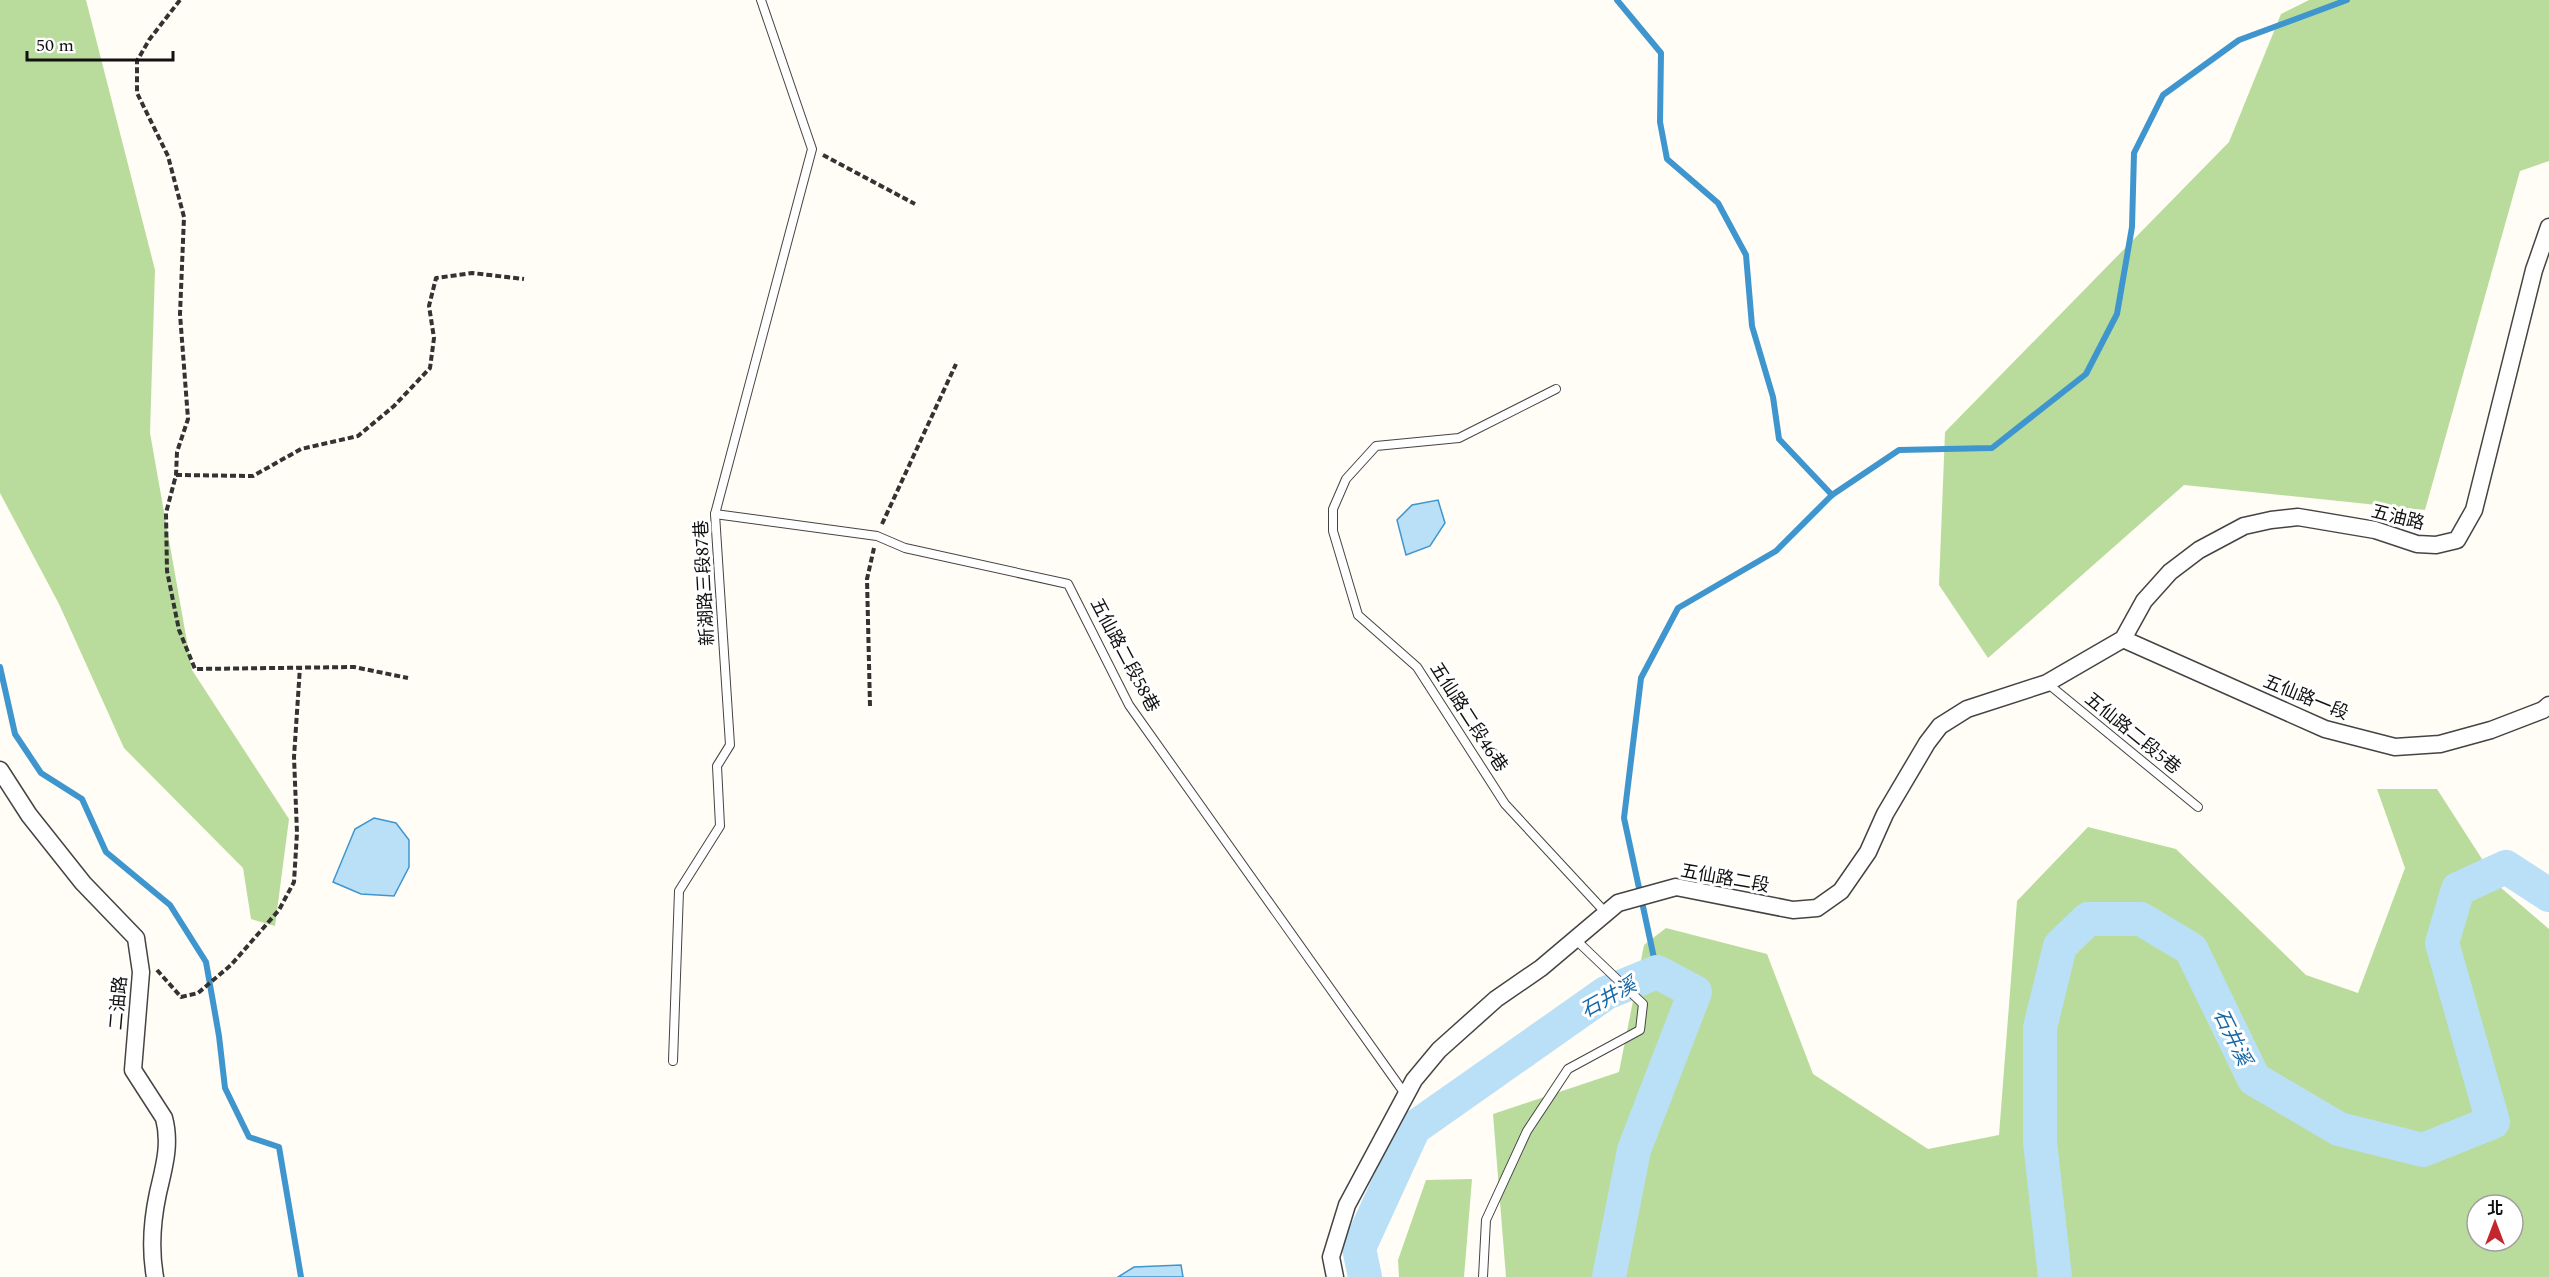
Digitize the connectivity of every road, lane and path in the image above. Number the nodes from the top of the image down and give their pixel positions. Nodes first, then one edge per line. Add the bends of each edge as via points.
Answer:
1 (180, 0) edge
2 (761, 0) edge
3 (812, 149) junction
4 (915, 204) dead end
5 (2549, 227) edge
6 (524, 279) dead end
7 (956, 364) dead end
8 (1556, 389) dead end
9 (176, 475) junction
10 (715, 514) junction
11 (877, 536) junction
12 (2123, 639) junction
13 (300, 668) junction
14 (408, 678) dead end
15 (2047, 683) junction
16 (2549, 705) edge
17 (870, 706) dead end
18 (0, 770) edge
19 (2198, 807) dead end
20 (1611, 908) junction
21 (136, 938) junction
22 (1576, 939) junction
23 (673, 1061) dead end
24 (1405, 1094) junction
25 (154, 1277) edge
26 (1335, 1277) edge
27 (1483, 1277) edge

1 - 9 path via 137,61 137,93 168,156 184,217 180,314 188,419 177,452
2 - 3 lane
3 - 4 path
3 - 10 lane, 新湖路三段87巷
5 - 12 street, 五油路 via 2534,270 2474,510 2457,540 2417,544 2375,530 2298,517 2244,526 2199,550 2170,572 2144,601
6 - 9 path via 472,273 436,278 429,306 434,338 430,368 358,436 302,449 254,476
7 - 11 path
8 - 20 lane, 五仙路二段46巷 via 1460,438 1376,446 1346,479 1333,509 1333,531 1358,615 1417,667 1505,804
9 - 13 path via 166,513 167,572 179,630 195,669
10 - 11 lane, 五仙路二段58巷
10 - 23 lane, 新湖路三段87巷 via 730,746 717,766 720,826 679,891
11 - 17 path via 867,579
11 - 24 lane, 五仙路二段58巷 via 905,548 1068,584 1130,705
12 - 15 street, 五仙路二段
12 - 16 street, 五仙路一段 via 2325,729 2395,747 2440,744 2492,730
13 - 14 path via 354,667
13 - 21 path via 294,757 294,882 279,910 231,965 198,993 181,998 150,962
15 - 19 lane, 五仙路二段5巷
15 - 20 street, 五仙路二段 via 1967,709 1940,726 1909,773 1862,860 1841,891 1817,908 1793,910 1676,887
18 - 21 street via 29,815 83,883
20 - 22 street, 五仙路二段
21 - 25 street, 二油路 via 141,972 133,1070 164,1118 168,1152 150,1252
22 - 24 street, 五仙路二段 via 1496,999 1438,1050
22 - 27 lane via 1643,1004 1640,1030 1568,1069 1527,1131 1486,1220
24 - 26 street, 五仙路二段 via 1347,1205 1331,1257

